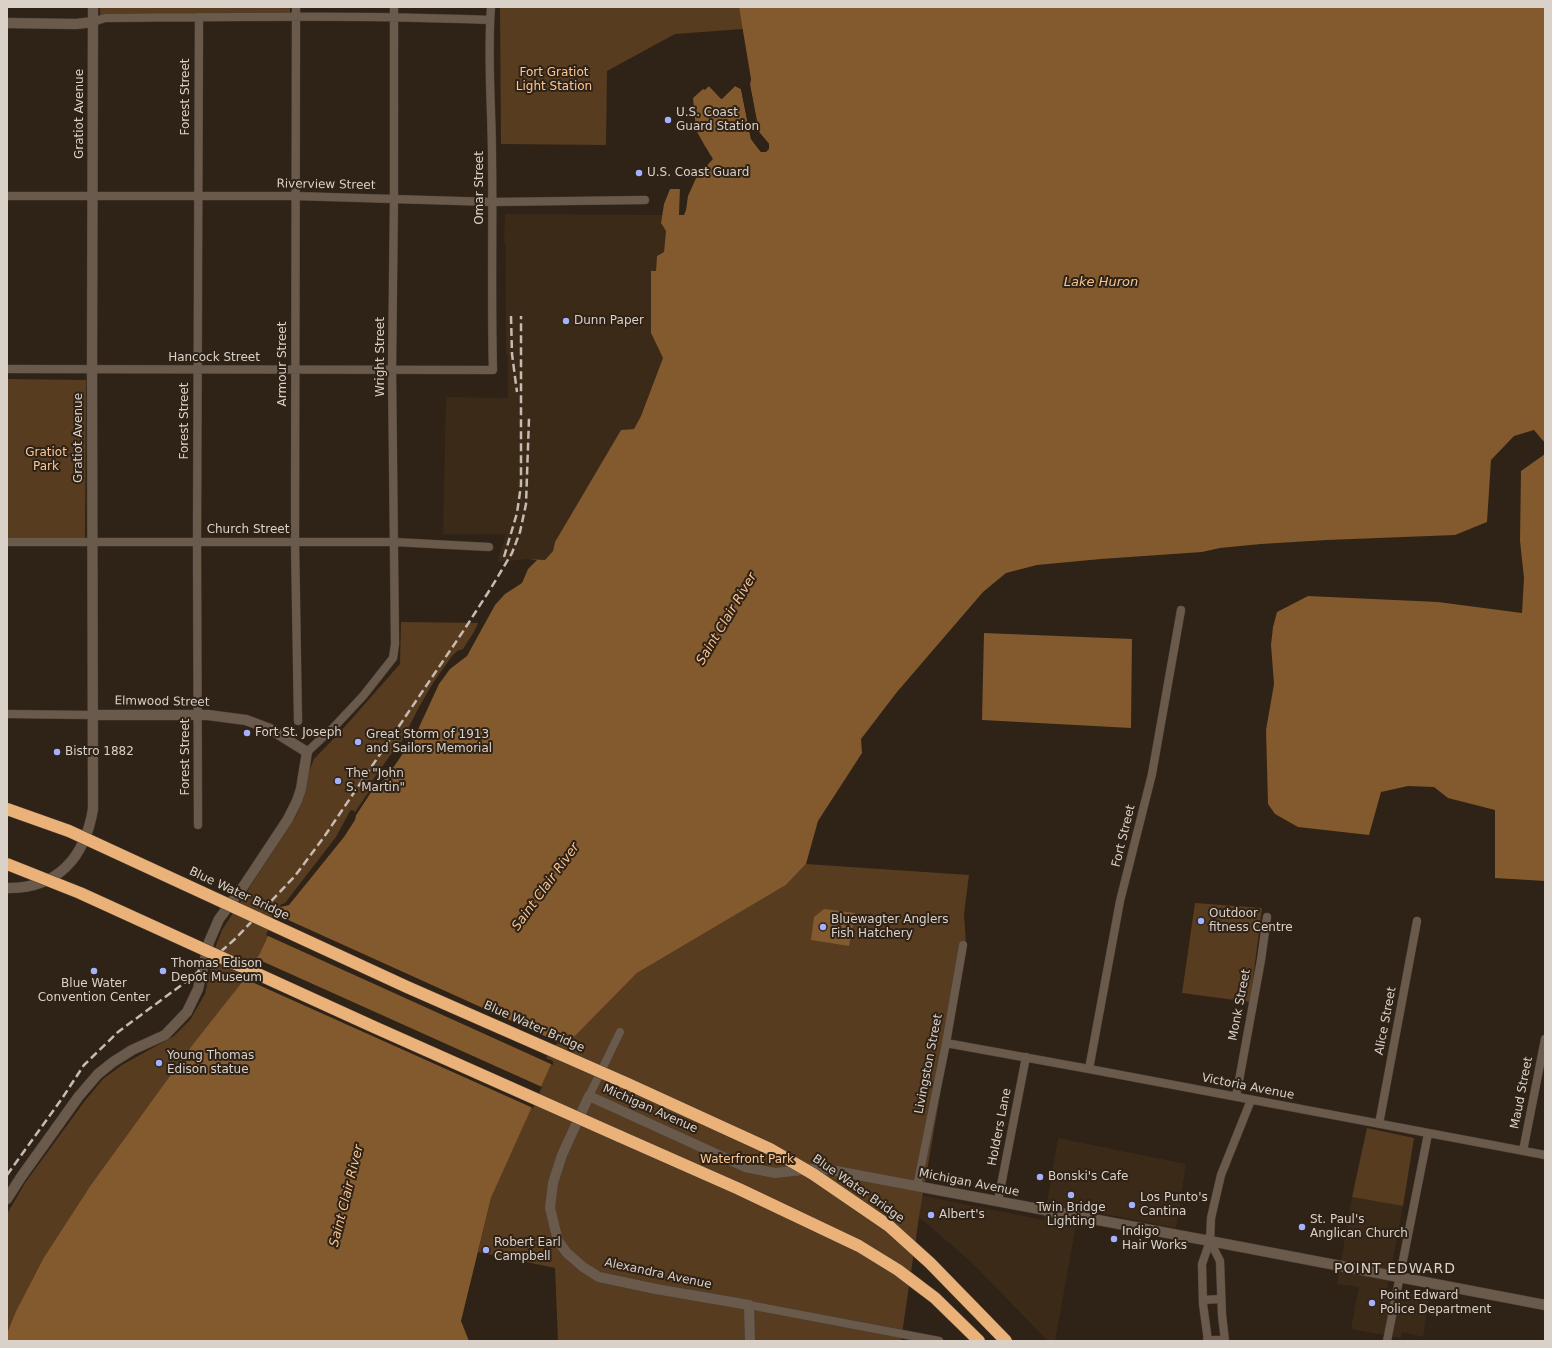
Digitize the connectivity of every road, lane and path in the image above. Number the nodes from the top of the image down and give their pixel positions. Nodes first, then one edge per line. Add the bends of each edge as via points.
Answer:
1 (93, 7) edge
2 (296, 7) edge
3 (394, 7) edge
4 (491, 7) edge
5 (394, 16) junction
6 (198, 17) junction
7 (296, 18) junction
8 (490, 20) junction
9 (93, 22) junction
10 (7, 23) edge
11 (7, 196) edge
12 (295, 196) junction
13 (92, 197) junction
14 (198, 197) junction
15 (394, 198) junction
16 (645, 200) dead end
17 (492, 202) junction
18 (7, 369) edge
19 (92, 369) junction
20 (197, 369) junction
21 (392, 369) junction
22 (296, 370) junction
23 (493, 370) joint
24 (7, 542) edge
25 (92, 542) junction
26 (197, 542) junction
27 (295, 542) junction
28 (394, 542) junction
29 (489, 547) dead end
30 (1181, 610) dead end
31 (7, 714) edge
32 (92, 715) junction
33 (198, 716) junction
34 (298, 721) dead end
35 (307, 752) junction
36 (7, 809) edge
37 (198, 825) dead end
38 (7, 864) edge
39 (7, 888) edge
40 (1267, 917) dead end
41 (1418, 922) dead end
42 (963, 945) dead end
43 (620, 1032) dead end
44 (1545, 1039) edge
45 (946, 1043) junction
46 (1026, 1058) junction
47 (1089, 1069) junction
48 (589, 1096) junction
49 (1236, 1097) junction
50 (1251, 1100) junction
51 (1378, 1124) junction
52 (1428, 1134) junction
53 (1523, 1151) junction
54 (1545, 1155) edge
55 (917, 1186) junction
56 (7, 1199) edge
57 (998, 1201) junction
58 (1210, 1240) junction
59 (1399, 1277) junction
60 (1221, 1299) junction
61 (1202, 1300) junction
62 (750, 1305) junction
63 (1545, 1305) edge
64 (1208, 1340) edge
65 (750, 1341) edge
66 (939, 1341) edge
67 (979, 1341) edge
68 (1006, 1341) edge
69 (1225, 1341) edge
70 (1387, 1341) edge

1 - 9 street, Gratiot Avenue
2 - 7 street, Armour Street
3 - 5 street, Wright Street
4 - 8 street, Omar Street
5 - 7 street
5 - 8 street
5 - 15 street, Wright Street
6 - 7 street
6 - 9 street via 105,18
6 - 14 street, Forest Street
7 - 12 street, Armour Street
8 - 17 street, Omar Street
9 - 10 street
9 - 13 street, Gratiot Avenue
11 - 13 street, Riverview Street
12 - 14 street, Riverview Street
12 - 15 street, Riverview Street
12 - 22 street, Armour Street
13 - 14 street, Riverview Street
13 - 19 street, Gratiot Avenue
14 - 20 street, Forest Street
15 - 17 street, Riverview Street
15 - 21 street, Wright Street
16 - 17 street, Riverview Street
17 - 23 street, Omar Street
18 - 19 street, Hancock Street
19 - 20 street, Hancock Street
19 - 25 street, Gratiot Avenue
20 - 22 street, Hancock Street
20 - 26 street, Forest Street
21 - 22 street, Hancock Street
21 - 23 street, Hancock Street
21 - 28 street, Wright Street
22 - 27 street, Armour Street
24 - 25 street, Church Street
25 - 26 street, Church Street
25 - 32 street, Gratiot Avenue
26 - 27 street, Church Street
26 - 33 street, Forest Street
27 - 28 street, Church Street
27 - 34 street, Armour Street
28 - 29 street, Church Street
28 - 35 street, Wright Street via 395,644 390,661 363,696
30 - 47 street, Fort Street via 1152,774 1120,901
31 - 32 street, Elmwood Street
32 - 33 street, Elmwood Street
32 - 39 street, Gratiot Avenue via 93,809 88,833 69,864 52,878 40,884
33 - 35 street, Elmwood Street via 246,720 270,729
33 - 37 street, Forest Street
35 - 56 street via 297,801 288,819 220,919 209,942 198,989 187,1012 164,1034 132,1050 98,1074 79,1096
36 - 68 highway, Blue Water Bridge, bridge via 69,831 407,987 743,1135 792,1161 888,1226 945,1277
38 - 67 highway, bridge via 87,896 739,1189 860,1246 898,1270 934,1298
40 - 49 street, Monk Street
41 - 51 street, Alice Street
42 - 45 street, Livingston Street
43 - 48 street, Alexandra Avenue
44 - 53 street, Maud Street
45 - 46 street, Victoria Avenue
45 - 55 street, Livingston Street
46 - 47 street, Victoria Avenue
46 - 57 street, Holders Lane
47 - 49 street, Victoria Avenue
48 - 55 street, Michigan Avenue via 745,1167 775,1173 820,1168
48 - 62 street, Alexandra Avenue via 562,1155 553,1183 550,1208 558,1241 567,1253 583,1267 599,1276 656,1289
49 - 50 street, Victoria Avenue
50 - 51 street, Victoria Avenue
50 - 58 street via 1221,1175 1211,1218
51 - 52 street, Victoria Avenue
52 - 53 street, Victoria Avenue
52 - 59 street
53 - 54 street, Victoria Avenue
55 - 57 street, Michigan Avenue
57 - 58 street, Michigan Avenue
58 - 59 street, Michigan Avenue
58 - 60 street via 1220,1261
58 - 61 street via 1202,1264
59 - 63 street, Michigan Avenue
59 - 70 street
60 - 61 street
60 - 69 street
61 - 64 street
62 - 65 street
62 - 66 street, Alexandra Avenue
64 - 69 street

